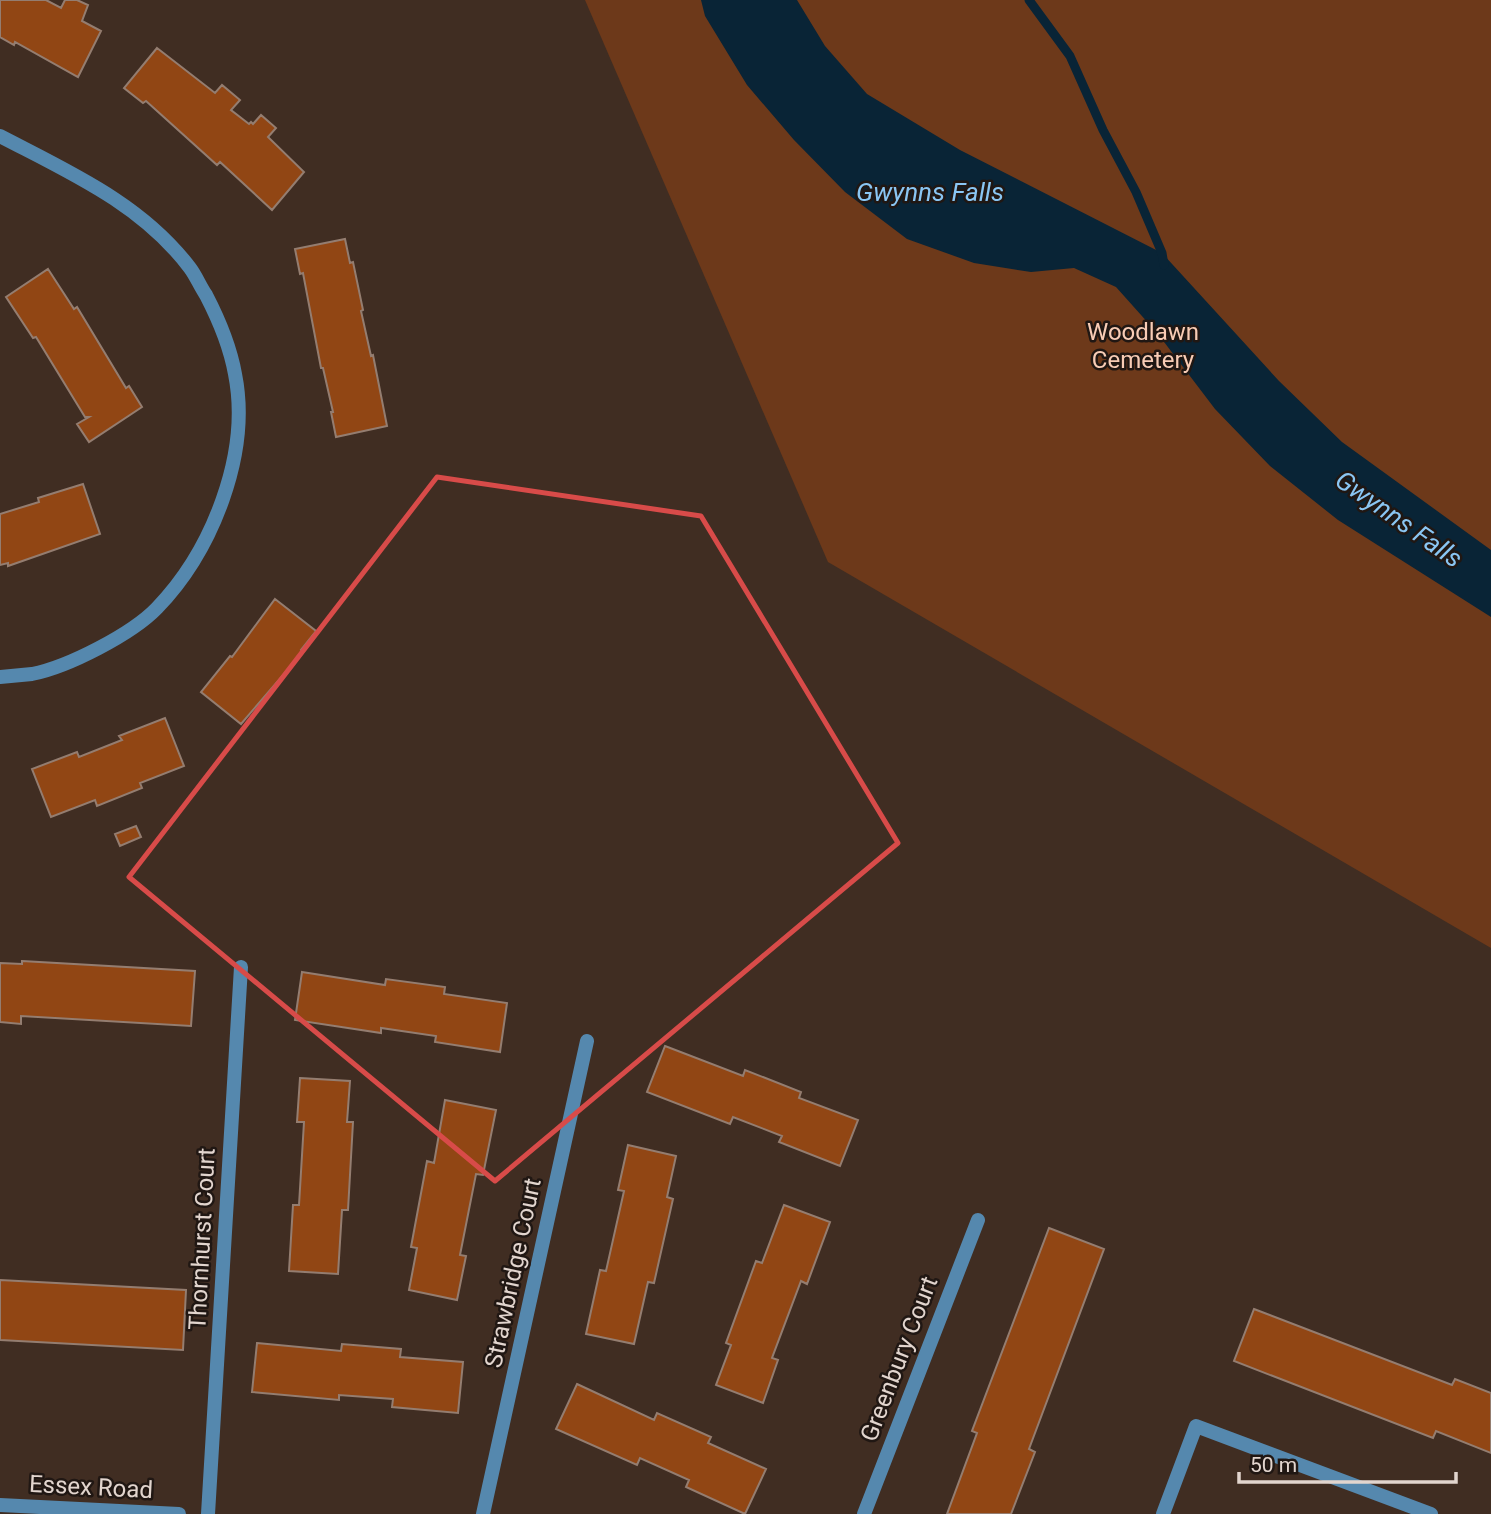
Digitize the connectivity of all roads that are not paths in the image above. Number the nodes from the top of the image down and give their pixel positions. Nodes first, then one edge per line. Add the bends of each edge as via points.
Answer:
1 (0, 136) edge
2 (0, 677) edge
3 (242, 967) dead end
4 (587, 1041) dead end
5 (978, 1220) dead end
6 (0, 1505) edge
7 (179, 1514) edge
8 (208, 1514) edge
9 (483, 1514) edge
10 (864, 1514) edge
11 (1163, 1514) edge
12 (1431, 1514) edge

1 - 2 street via 123,204 161,233 191,270 220,321 236,375 238,420 230,476 212,527 187,572 156,610 114,640 70,661
3 - 8 street, Thornhurst Court
4 - 9 street, Strawbridge Court
5 - 10 street, Greenbury Court
6 - 7 street, Essex Road
11 - 12 street via 1196,1426

